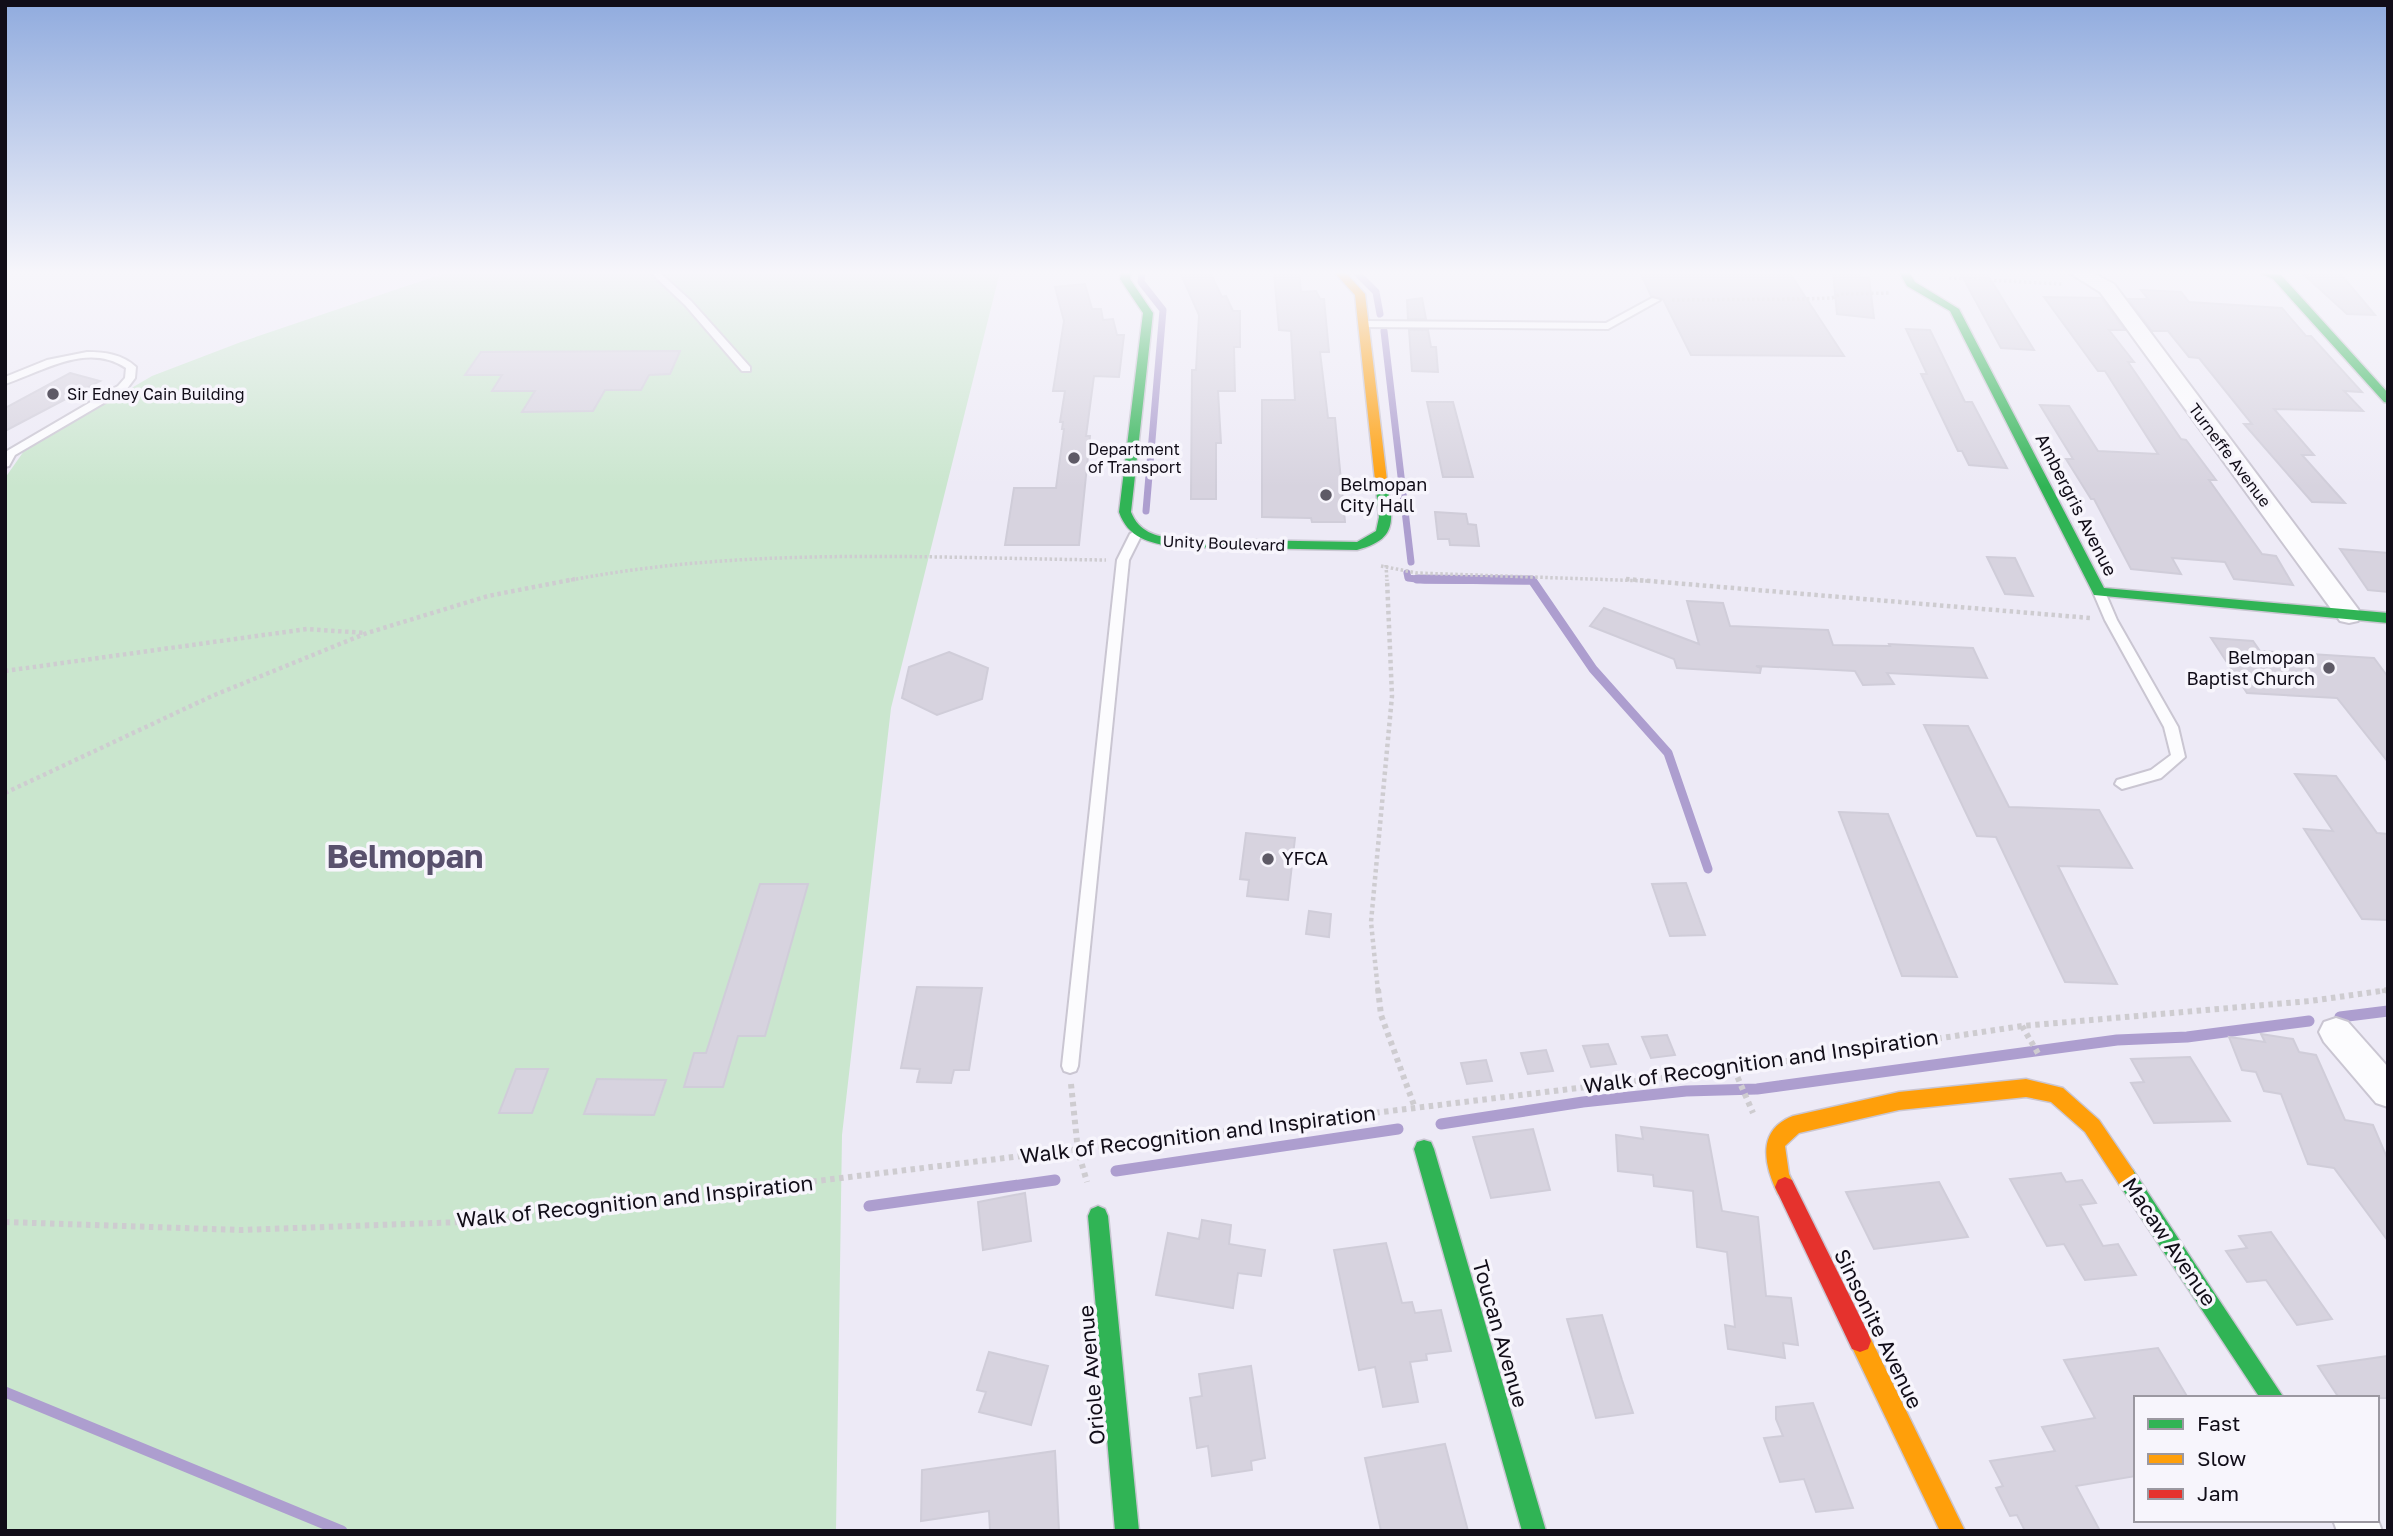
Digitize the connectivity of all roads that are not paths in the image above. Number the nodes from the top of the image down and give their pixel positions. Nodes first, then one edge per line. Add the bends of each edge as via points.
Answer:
1 (724, 344) edge
2 (1144, 344) edge
3 (1367, 344) edge
4 (1972, 344) edge
5 (2148, 344) edge
6 (2337, 344) edge
7 (747, 369) dead end
8 (5, 381) edge
9 (2388, 400) edge
10 (5, 464) edge
11 (1136, 534) junction
12 (2099, 592) junction
13 (2349, 615) junction
14 (2388, 618) edge
15 (2122, 784) dead end
16 (2336, 1031) dead end
17 (1070, 1066) road end
18 (2388, 1092) edge
19 (1775, 1143) joint
20 (1424, 1149) dead end
21 (1098, 1216) road end
22 (2272, 1396) edge
23 (1127, 1531) edge
24 (1534, 1531) edge
25 (1952, 1531) edge

1 - 7 lane
2 - 11 street via 1125,512
3 - 11 street, Unity Boulevard via 1386,521 1376,542 1350,547 1175,543
4 - 12 street, Ambergris Avenue
5 - 13 street, Turneffe Avenue
6 - 9 street
8 - 10 lane via 75,357 110,356 131,367 122,388 11,453
11 - 17 lane via 1123,561
12 - 13 street, Ambergris Avenue
12 - 15 lane via 2171,727 2178,757 2156,774
13 - 14 street, Ambergris Avenue
16 - 18 street
19 - 22 street, Macaw Avenue via 1793,1125 1899,1101 2026,1088 2056,1094 2092,1126
19 - 25 street, Sinsonite Avenue via 1779,1175
20 - 24 street, Toucan Avenue
21 - 23 street, Oriole Avenue

